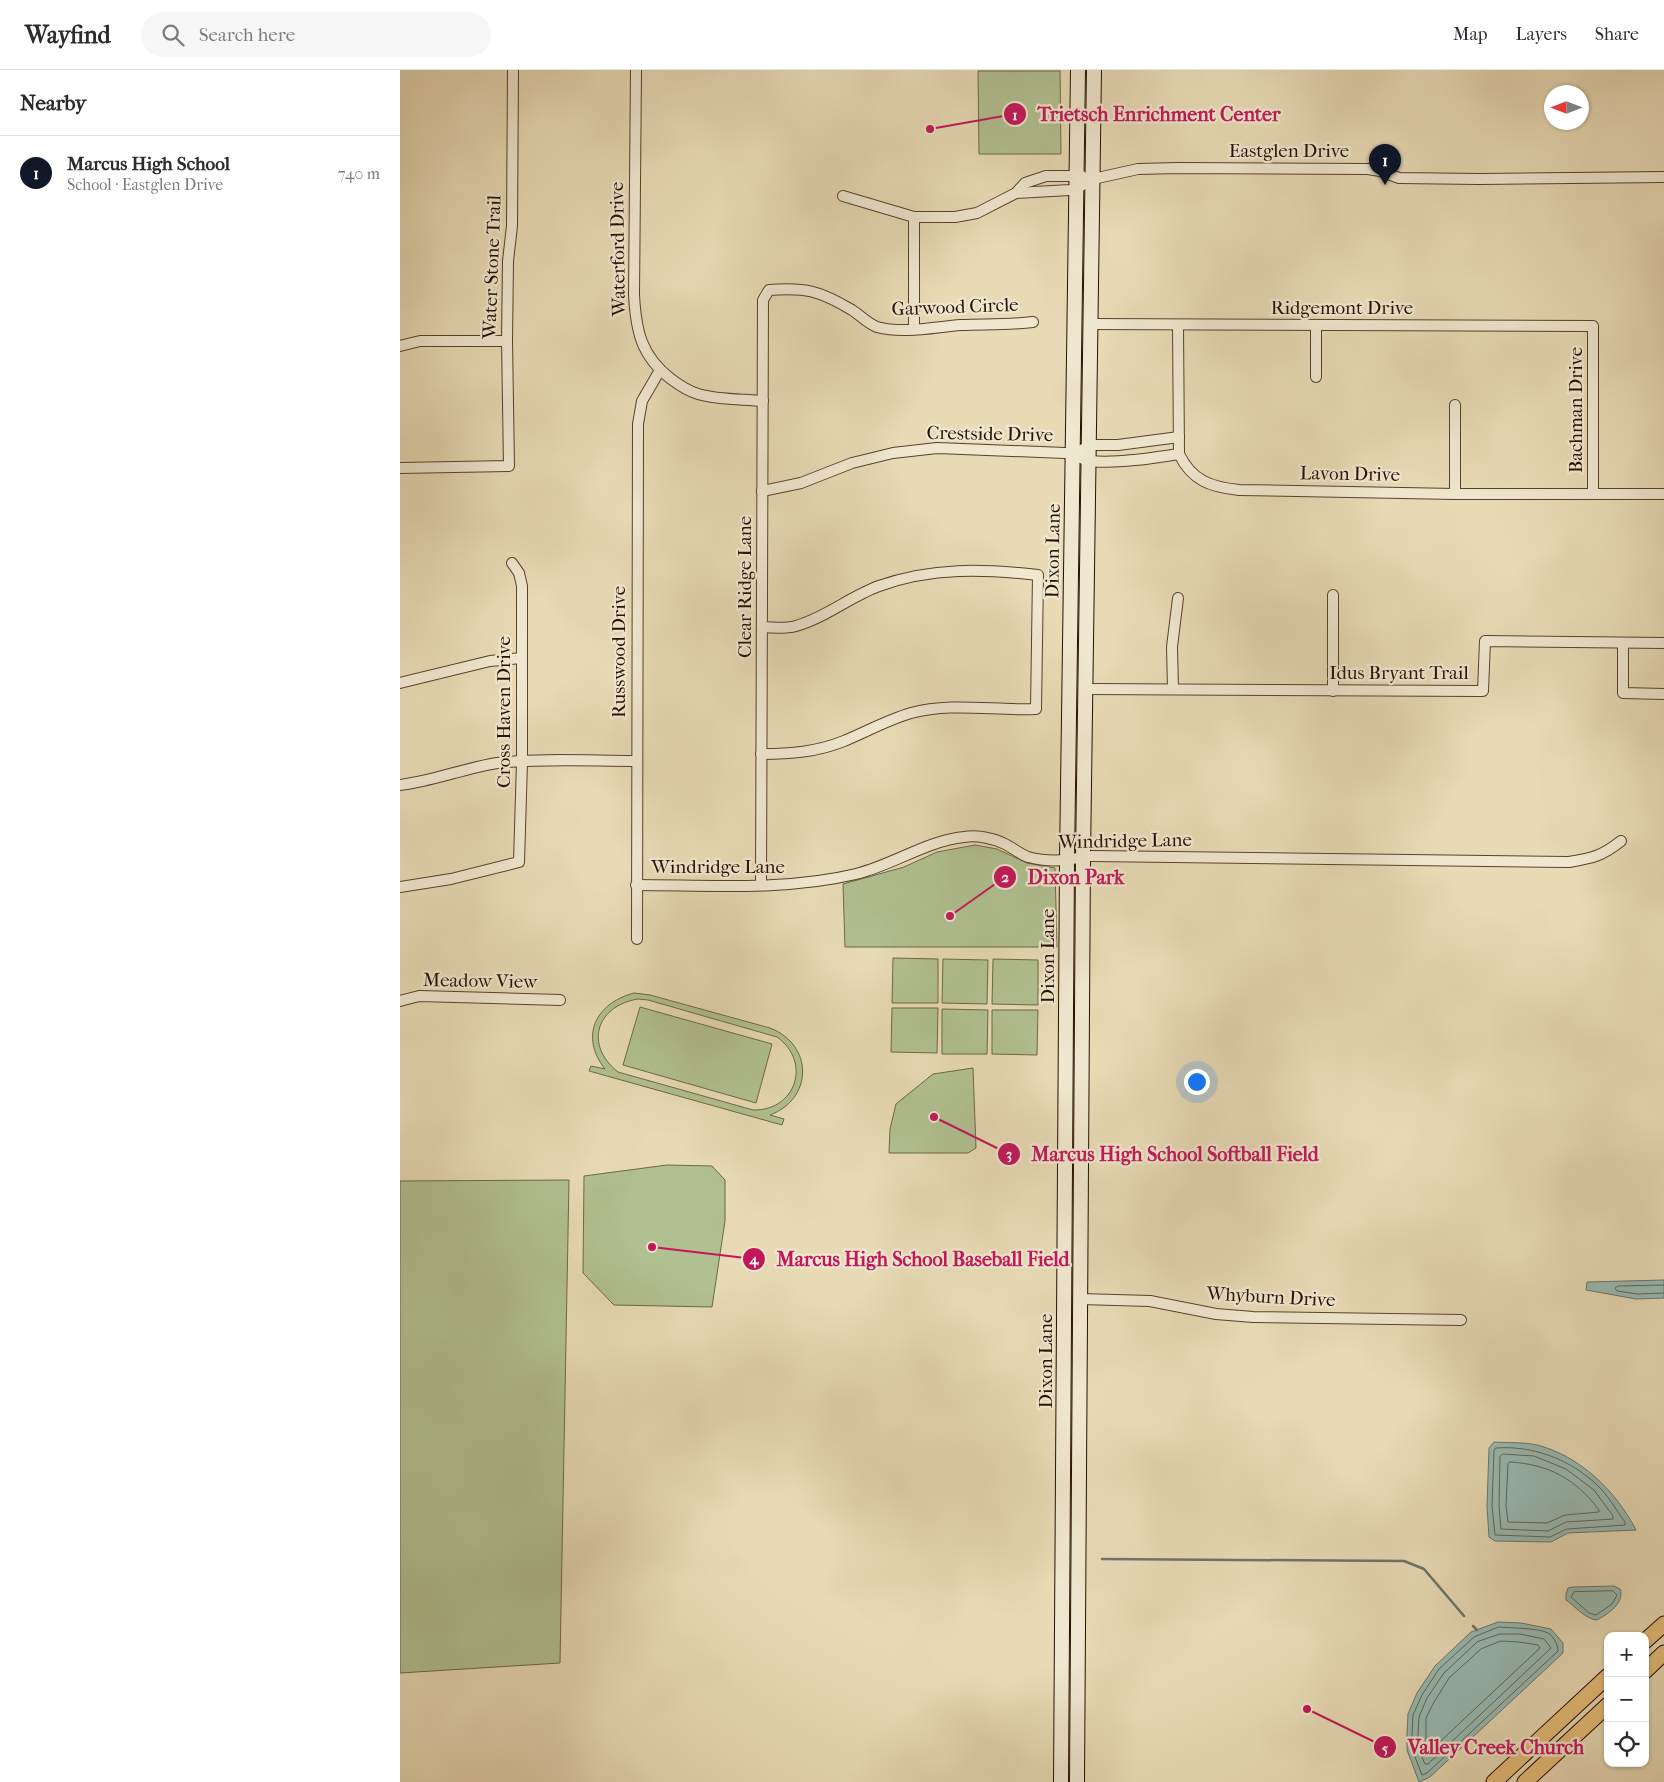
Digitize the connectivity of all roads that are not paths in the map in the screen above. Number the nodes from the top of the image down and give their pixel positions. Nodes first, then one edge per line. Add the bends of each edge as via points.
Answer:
1 (513, 70) edge
2 (636, 70) edge
3 (1078, 70) edge
4 (1094, 70) edge
5 (1078, 116) junction
6 (1094, 116) junction
7 (1664, 177) edge
8 (1093, 178) junction
9 (1076, 182) junction
10 (1016, 193) junction
11 (842, 196) dead end
12 (914, 217) junction
13 (769, 290) joint
14 (1033, 322) dead end
15 (1091, 324) junction
16 (1178, 325) junction
17 (1316, 325) junction
18 (1593, 326) joint
19 (914, 329) junction
20 (507, 341) junction
21 (400, 346) edge
22 (660, 370) junction
23 (1316, 377) dead end
24 (763, 401) junction
25 (1455, 405) dead end
26 (1179, 437) junction
27 (1090, 445) junction
28 (1073, 454) junction
29 (1179, 454) junction
30 (1089, 461) junction
31 (400, 468) edge
32 (762, 491) junction
33 (1455, 494) junction
34 (1593, 494) junction
35 (1664, 494) edge
36 (512, 563) dead end
37 (1333, 595) dead end
38 (1178, 598) dead end
39 (762, 627) junction
40 (1623, 643) junction
41 (1664, 643) edge
42 (522, 658) junction
43 (400, 683) edge
44 (1086, 689) junction
45 (1173, 689) junction
46 (1332, 691) junction
47 (1664, 694) edge
48 (761, 754) junction
49 (636, 761) junction
50 (522, 762) junction
51 (400, 786) edge
52 (1621, 841) dead end
53 (1083, 856) junction
54 (1067, 860) junction
55 (636, 885) junction
56 (761, 885) junction
57 (400, 887) edge
58 (637, 939) dead end
59 (560, 1000) dead end
60 (400, 1001) edge
61 (1080, 1299) junction
62 (1461, 1320) dead end
63 (1064, 1458) junction
64 (1079, 1459) junction
65 (1664, 1624) edge
66 (1649, 1637) edge
67 (1664, 1653) edge
68 (1649, 1667) edge
69 (1607, 1677) edge
70 (1604, 1710) edge
71 (1077, 1745) junction
72 (1062, 1747) junction
73 (1061, 1782) edge
74 (1077, 1782) edge
75 (1494, 1782) edge
76 (1525, 1782) edge

1 - 20 street, Water Stone Trail
2 - 22 street, Waterford Drive via 635,317 649,358
3 - 5 main road, Dixon Lane
4 - 6 main road, Dixon Lane
5 - 6 main road
5 - 9 main road, Dixon Lane
6 - 8 main road, Dixon Lane
7 - 8 street, Eastglen Drive via 1399,178 1368,169 1176,168 1138,170
8 - 9 street, Eastglen Drive
8 - 15 main road, Dixon Lane
9 - 10 street, Eastglen Drive
9 - 10 street, Eastglen Drive via 1046,176 1025,183
9 - 28 main road, Dixon Lane
10 - 12 street, Eastglen Drive via 976,213 955,217
11 - 12 street, Eastglen Drive
12 - 19 street
13 - 19 street, Garwood Circle via 803,289 820,293 875,326
13 - 24 street, Clear Ridge Lane via 763,300
14 - 19 street, Garwood Circle
15 - 16 street, Ridgemont Drive
15 - 27 main road, Dixon Lane
16 - 17 street, Ridgemont Drive
16 - 26 street
17 - 18 street, Ridgemont Drive
17 - 23 street
18 - 34 street, Bachman Drive
20 - 21 street via 420,341
20 - 31 street, Water Stone Trail via 509,466
22 - 24 street, Waterford Drive via 679,386 697,394
22 - 49 street, Russwood Drive via 642,401 638,424
24 - 32 street, Clear Ridge Lane
25 - 33 street
26 - 27 street via 1118,445
26 - 29 street
27 - 28 street
27 - 30 main road, Dixon Lane
28 - 30 street
28 - 32 street, Crestside Drive via 964,448 894,453 852,463 801,484
28 - 54 main road, Dixon Lane
29 - 30 street
29 - 33 street, Lavon Drive via 1187,468 1202,482 1225,488
30 - 44 main road, Dixon Lane
32 - 39 street, Clear Ridge Lane
33 - 34 street, Lavon Drive
34 - 35 street, Lavon Drive
36 - 42 street, Cross Haven Drive via 522,586
37 - 46 street
38 - 45 street via 1172,647
39 - 48 street, Clear Ridge Lane
39 - 48 street via 796,626 878,586 923,574 970,570 1038,575 1036,709 934,708 910,713 823,748
40 - 41 street, Idus Bryant Trail
40 - 46 street, Idus Bryant Trail via 1485,641 1483,691
40 - 47 street via 1623,694
42 - 43 street via 490,661
42 - 50 street, Cross Haven Drive
44 - 45 street, Idus Bryant Trail
44 - 53 main road, Dixon Lane
45 - 46 street, Idus Bryant Trail
48 - 56 street, Clear Ridge Lane
49 - 50 street
49 - 55 street, Russwood Drive
50 - 51 street via 480,766
50 - 57 street, Cross Haven Drive via 519,862 451,879
52 - 53 street, Windridge Lane via 1606,852 1569,862
53 - 54 street, Windridge Lane
53 - 61 main road, Dixon Lane
54 - 56 street, Windridge Lane via 1027,857 1003,843 964,837 923,848 858,874 788,885
54 - 63 main road, Dixon Lane
55 - 56 street, Windridge Lane
55 - 58 street, Russwood Drive
59 - 60 street, Meadow View via 419,996
61 - 62 street, Whyburn Drive via 1150,1301 1216,1314 1252,1317
61 - 64 main road, Dixon Lane
63 - 64 main road
63 - 72 main road, Dixon Lane
64 - 71 main road, Dixon Lane
65 - 66 main road
67 - 68 main road
69 - 75 main road
70 - 76 main road
71 - 72 main road
71 - 74 main road, Dixon Lane
72 - 73 main road, Dixon Lane

